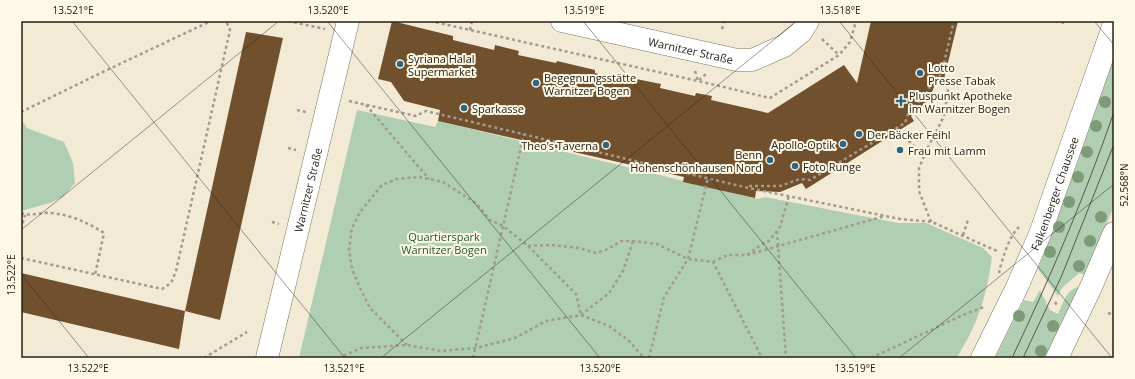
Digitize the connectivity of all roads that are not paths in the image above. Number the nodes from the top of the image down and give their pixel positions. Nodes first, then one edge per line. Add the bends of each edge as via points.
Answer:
1 (562, 21) edge
2 (1114, 24) edge
3 (346, 28) edge
4 (813, 28) edge
5 (1113, 239) edge
6 (267, 358) edge
7 (982, 358) edge
8 (1057, 358) edge

1 - 4 street, Warnitzer Straße via 737,60 752,60 765,55 784,46 801,32
2 - 7 street, Falkenberger Chaussee via 1040,234
3 - 6 street, Warnitzer Straße
5 - 8 street

